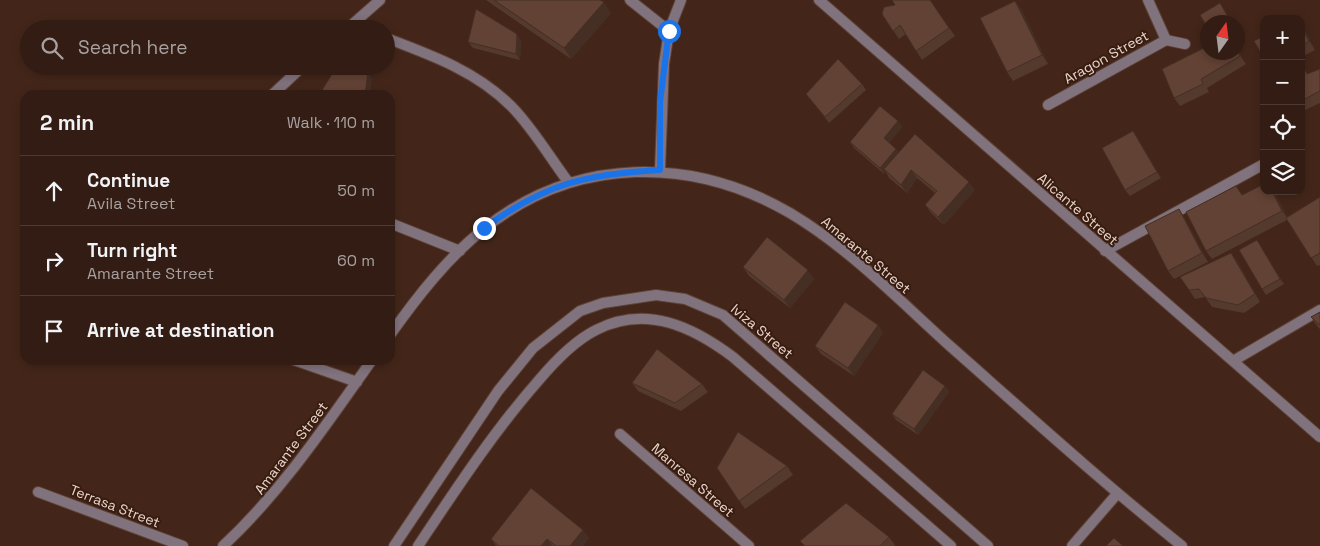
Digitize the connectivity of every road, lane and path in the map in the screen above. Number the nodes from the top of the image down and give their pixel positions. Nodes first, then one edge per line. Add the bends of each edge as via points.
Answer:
1 (380, 0) edge
2 (630, 0) edge
3 (681, 0) edge
4 (819, 0) edge
5 (1148, 0) edge
6 (357, 20) edge
7 (669, 31) junction
8 (1166, 40) junction
9 (395, 41) edge
10 (1185, 44) dead end
11 (293, 75) edge
12 (277, 90) edge
13 (1048, 105) dead end
14 (1260, 166) edge
15 (660, 170) junction
16 (569, 183) junction
17 (395, 225) edge
18 (460, 251) junction
19 (1105, 251) junction
20 (1320, 310) edge
21 (395, 328) edge
22 (1233, 361) junction
23 (308, 365) edge
24 (369, 365) edge
25 (357, 382) junction
26 (620, 434) dead end
27 (1320, 437) edge
28 (38, 492) dead end
29 (1116, 494) junction
30 (183, 546) edge
31 (223, 546) edge
32 (394, 546) edge
33 (418, 546) edge
34 (749, 546) edge
35 (951, 546) edge
36 (988, 546) edge
37 (1072, 546) edge
38 (1182, 546) edge

1 - 6 street
2 - 7 street
3 - 7 street
4 - 19 street, Alicante Street
5 - 8 street, Aragon Street
7 - 15 street via 660,102
8 - 10 street
8 - 13 street, Aragon Street
9 - 16 street via 436,57 486,85 512,106
11 - 12 street
14 - 19 street
15 - 16 street, Amarante Street via 597,175
15 - 29 street, Amarante Street via 727,184 792,214 842,250
16 - 18 street, Amarante Street via 509,210
17 - 18 street
18 - 21 street, Amarante Street via 426,287
19 - 22 street, Alicante Street
20 - 22 street
22 - 27 street, Alicante Street
23 - 25 street
24 - 25 street, Amarante Street
25 - 31 street, Amarante Street via 283,484
26 - 34 street, Manresa Street
28 - 30 street, Terrasa Street
29 - 37 street
29 - 38 street, Amarante Street
32 - 36 street, Iviza Street via 498,391 533,348 580,311 603,302 656,295 685,299 723,315
33 - 35 street via 515,407 553,364 596,330 616,322 637,319 663,320 690,328 710,339

